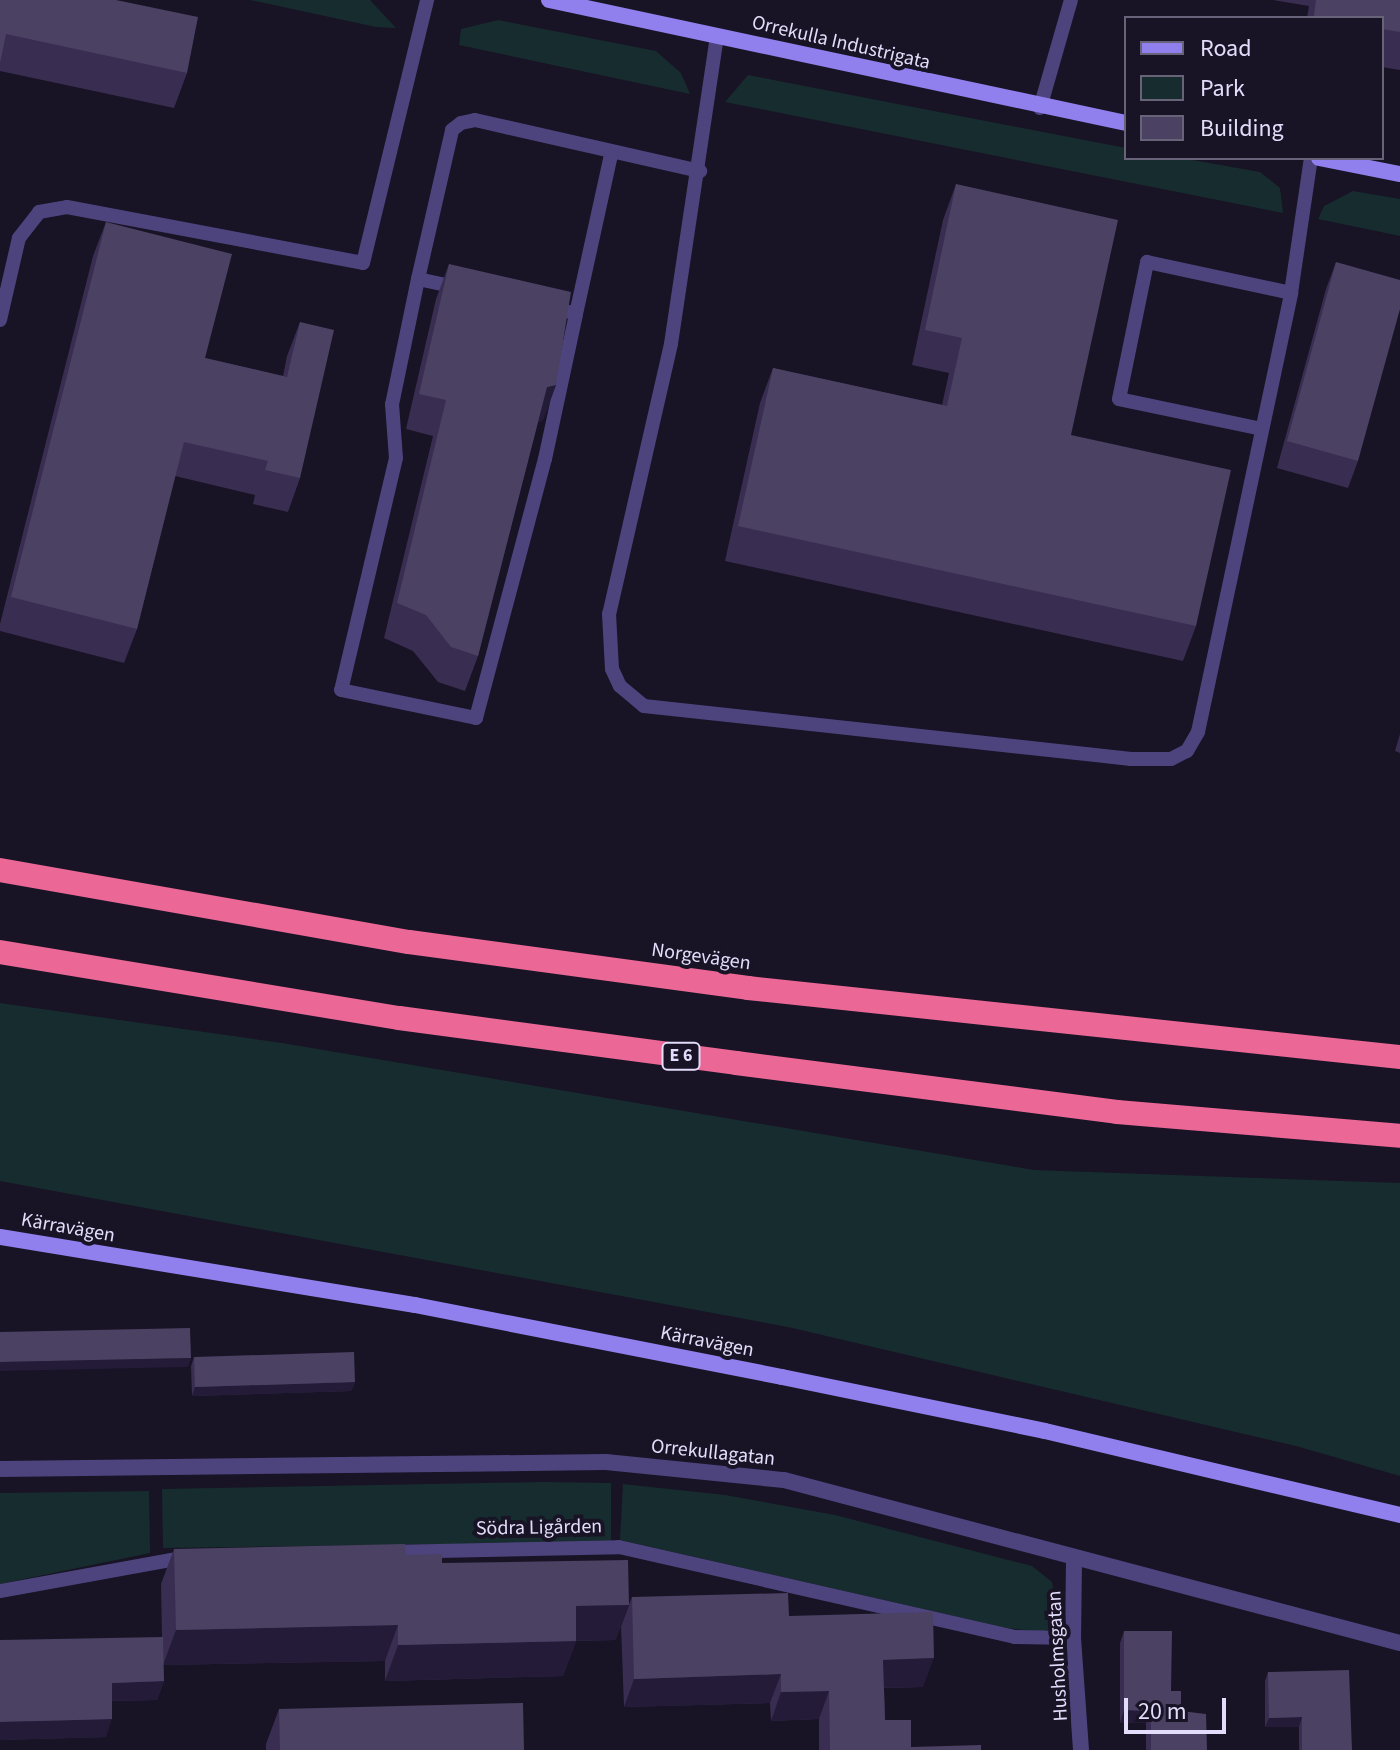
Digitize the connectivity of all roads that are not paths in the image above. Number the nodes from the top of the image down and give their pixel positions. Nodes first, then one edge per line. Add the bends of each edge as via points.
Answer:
1 (427, 0) edge
2 (549, 0) edge
3 (1071, 0) edge
4 (717, 36) junction
5 (1040, 108) junction
6 (1124, 123) edge
7 (611, 155) junction
8 (1311, 160) edge
9 (1329, 160) edge
10 (700, 171) junction
11 (1400, 174) edge
12 (418, 279) junction
13 (476, 291) edge
14 (1291, 293) junction
15 (548, 307) edge
16 (576, 314) junction
17 (0, 320) edge
18 (1262, 429) junction
19 (0, 870) edge
20 (0, 952) edge
21 (1400, 1057) edge
22 (1400, 1136) edge
23 (0, 1237) edge
24 (0, 1469) edge
25 (1400, 1515) edge
26 (370, 1552) edge
27 (200, 1557) edge
28 (1074, 1560) junction
29 (0, 1591) edge
30 (1073, 1638) junction
31 (1400, 1643) edge
32 (1081, 1750) edge

1 - 17 lane via 363,263 67,207 39,212 19,238
2 - 4 street, Orrekulla Industrigata
3 - 5 lane
4 - 5 street, Orrekulla Industrigata
4 - 10 lane
5 - 6 street, Orrekulla Industrigata
7 - 10 lane
7 - 12 lane via 475,120 461,123 452,130
7 - 16 lane
8 - 14 lane
9 - 11 street
10 - 18 lane via 671,344 609,614 612,669 620,686 644,706 1131,759 1171,759 1187,751 1198,732
12 - 13 lane
12 - 16 lane via 392,404 396,458 341,690 476,718
14 - 18 lane
14 - 18 lane via 1147,262 1119,399
15 - 16 lane
19 - 21 highway, Norgevägen via 409,942 733,986
20 - 22 highway, E 6 via 399,1018 752,1065 1117,1112
23 - 25 street, Kärravägen via 415,1305 797,1380 1045,1431
24 - 28 street, Orrekullagatan via 606,1462 784,1480
26 - 30 lane, Södra Ligården via 619,1547 1014,1637
27 - 29 lane via 158,1559
28 - 30 street, Husholmsgatan
28 - 31 street, Orrekullagatan
30 - 32 street, Husholmsgatan

